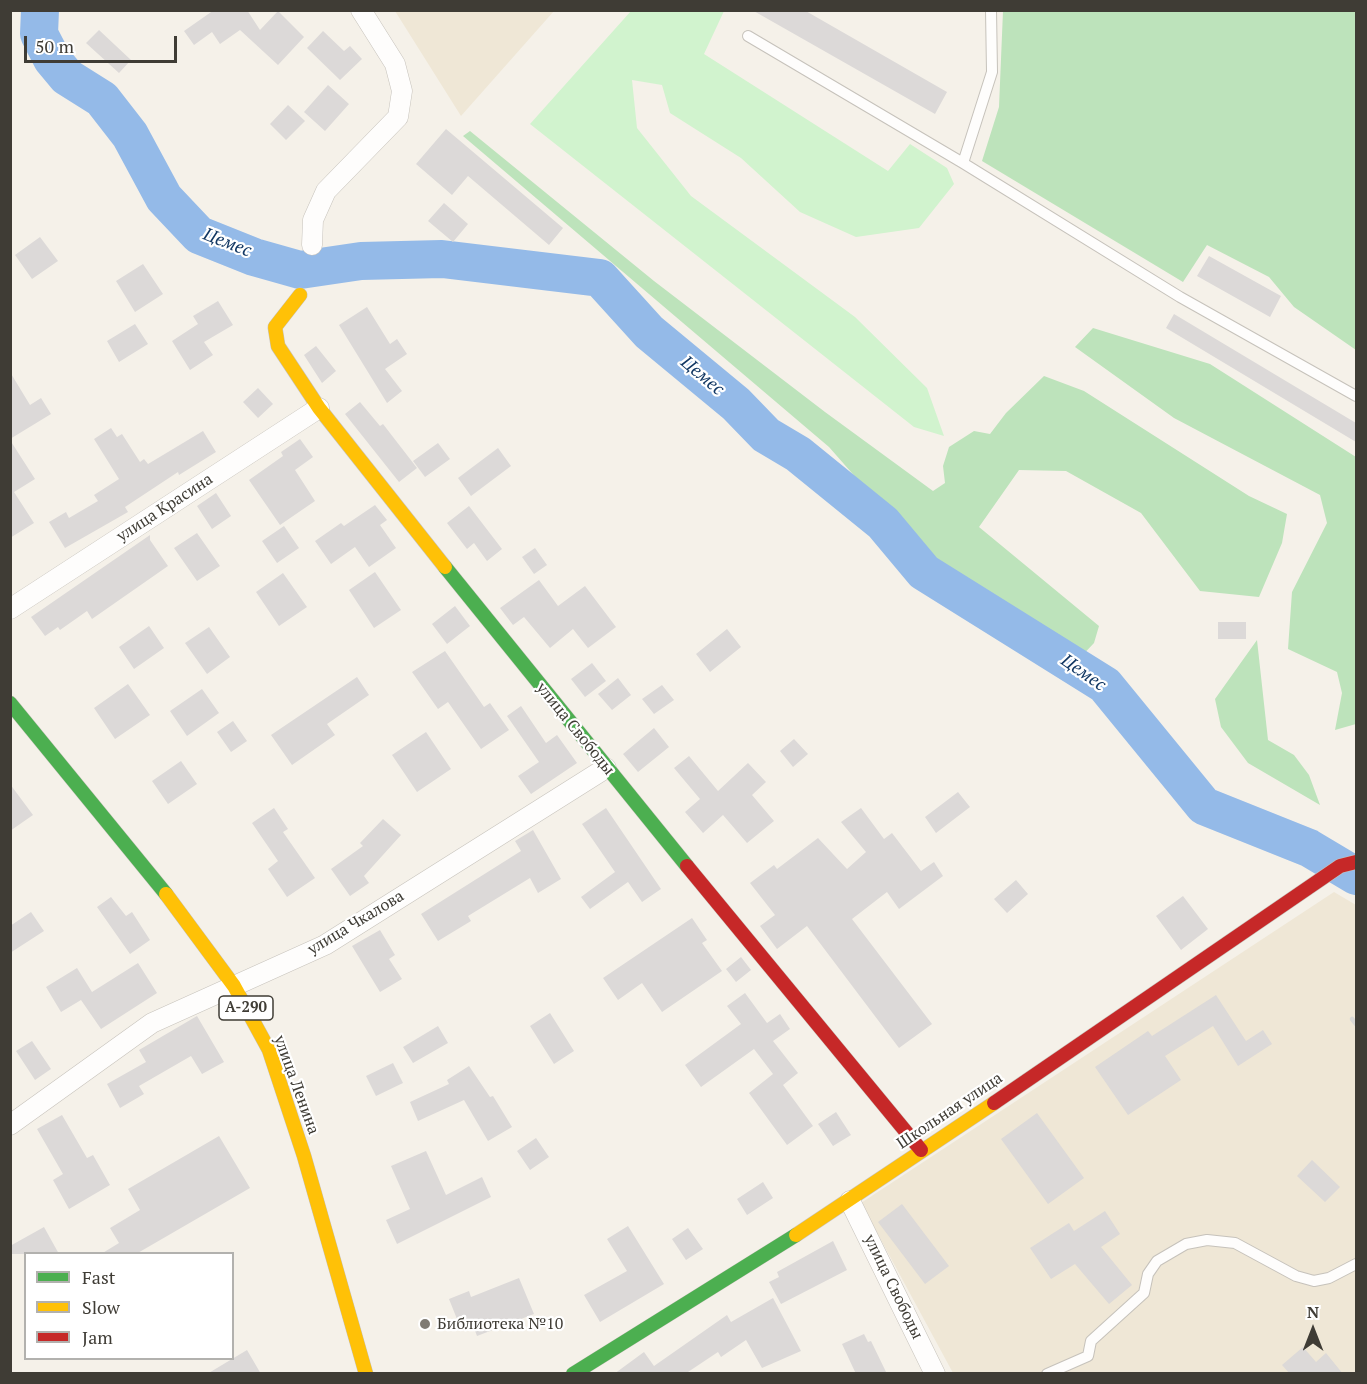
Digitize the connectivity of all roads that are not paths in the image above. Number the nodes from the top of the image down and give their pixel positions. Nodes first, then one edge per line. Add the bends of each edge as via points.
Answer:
1 (362, 10) edge
2 (991, 10) edge
3 (748, 36) dead end
4 (963, 163) junction
5 (312, 245) dead end
6 (300, 295) dead end
7 (1356, 396) edge
8 (319, 408) junction
9 (10, 609) edge
10 (10, 703) edge
11 (606, 768) junction
12 (1356, 862) edge
13 (234, 986) junction
14 (10, 1125) edge
15 (921, 1150) junction
16 (850, 1201) junction
17 (1356, 1264) edge
18 (366, 1374) edge
19 (573, 1374) edge
20 (935, 1374) edge
21 (1047, 1374) edge

1 - 5 street via 395,64 402,91 398,117 326,191 313,220
2 - 4 lane via 992,72
3 - 4 lane
4 - 7 lane via 1180,297
6 - 8 main road, улица Свободы via 275,327 278,346
8 - 9 street, улица Красина
8 - 11 main road, улица Свободы
10 - 13 main road, улица Ленина / А-290 via 173,903
11 - 13 street, улица Чкалова via 325,945
11 - 15 main road, улица Свободы
12 - 15 main road, Школьная улица via 1340,866
13 - 14 street, улица Чкалова via 152,1023
13 - 18 main road, улица Ленина / А-290 via 268,1050 304,1156
15 - 16 main road, Школьная улица
16 - 19 main road, Школьная улица
16 - 20 street, улица Свободы
17 - 21 lane via 1314,1281 1296,1276 1235,1243 1207,1240 1186,1244 1157,1261 1148,1274 1144,1293 1091,1341 1088,1356

